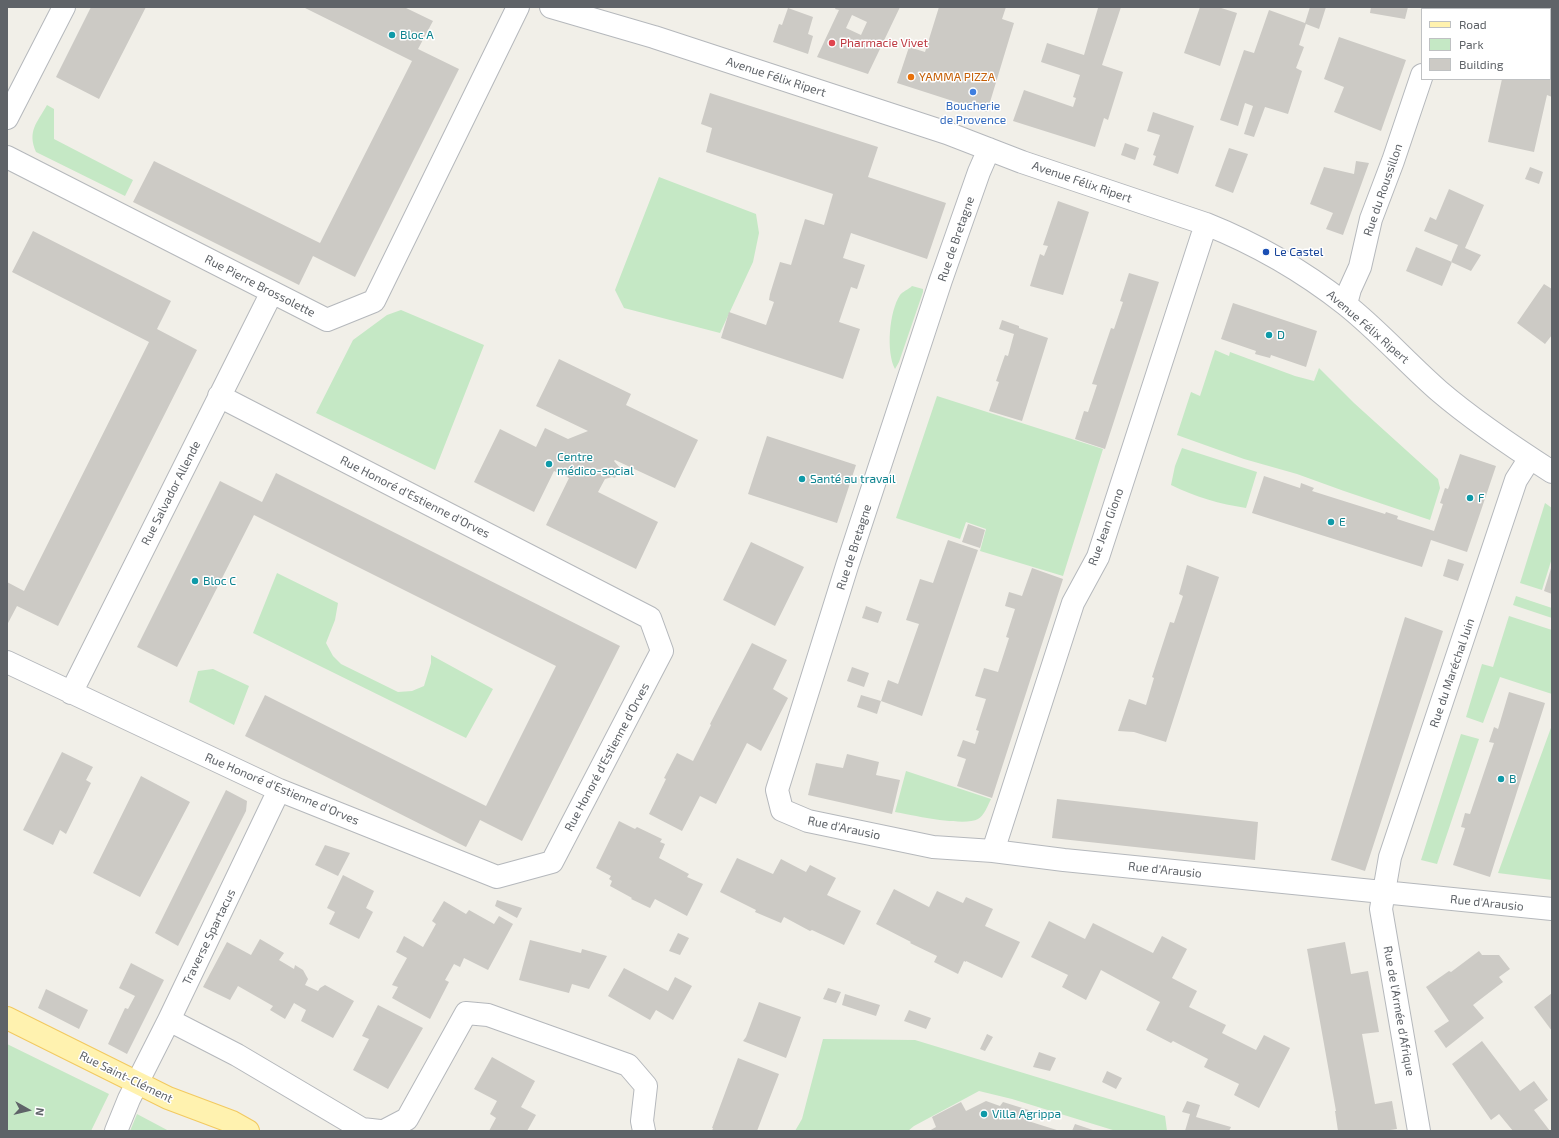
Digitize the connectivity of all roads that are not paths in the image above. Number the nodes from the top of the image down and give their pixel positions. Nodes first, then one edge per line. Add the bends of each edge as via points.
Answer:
1 (64, 7) edge
2 (518, 7) edge
3 (552, 7) edge
4 (1421, 78) edge
5 (7, 118) edge
6 (989, 149) junction
7 (7, 157) edge
8 (1206, 224) junction
9 (272, 292) junction
10 (1346, 304) junction
11 (219, 396) junction
12 (1530, 458) junction
13 (1552, 472) edge
14 (7, 662) edge
15 (71, 693) junction
16 (279, 790) junction
17 (782, 810) joint
18 (993, 851) junction
19 (1384, 891) junction
20 (1552, 909) edge
21 (7, 1018) edge
22 (169, 1020) junction
23 (137, 1083) junction
24 (116, 1131) edge
25 (248, 1131) edge
26 (380, 1131) edge
27 (384, 1131) edge
28 (644, 1131) edge
29 (1419, 1131) edge

1 - 5 street
2 - 9 street, Rue Pierre Brossolette via 374,301 327,320
3 - 6 street, Avenue Félix Ripert via 683,47
4 - 10 street, Rue du Roussillon via 1371,219 1360,267
6 - 8 street, Avenue Félix Ripert
6 - 17 street, Rue de Bretagne via 941,280 847,566 777,790
7 - 9 street, Rue Pierre Brossolette
8 - 10 street, Avenue Félix Ripert via 1266,252 1306,275
8 - 18 street, Rue Jean Giono via 1098,557 1073,603
9 - 11 street, Rue Salvador Allende
10 - 12 street, Avenue Félix Ripert via 1438,391 1474,420
11 - 15 street, Rue Salvador Allende
11 - 16 street, Rue Honoré d'Estienne d'Orves via 650,618 662,651 552,862 497,877
12 - 13 street, Avenue Félix Ripert
12 - 19 street, Rue du Maréchal Juin via 1516,480 1488,563 1390,857
14 - 15 street, Rue Honoré d'Estienne d'Orves
15 - 16 street, Rue Honoré d'Estienne d'Orves
16 - 22 street, Traverse Spartacus
17 - 18 street, Rue d'Arausio via 808,820 933,846
18 - 19 street, Rue d'Arausio
19 - 20 street, Rue d'Arausio
19 - 29 street, Rue de l'Armée d'Afrique via 1381,909
21 - 23 main road, Rue Saint-Clément
22 - 23 street, Traverse Spartacus
22 - 26 street via 237,1055 362,1129
23 - 24 street, Traverse Spartacus
23 - 25 main road, Rue Saint-Clément
27 - 28 street via 407,1119 466,1014 488,1015 628,1065 646,1086 642,1121

